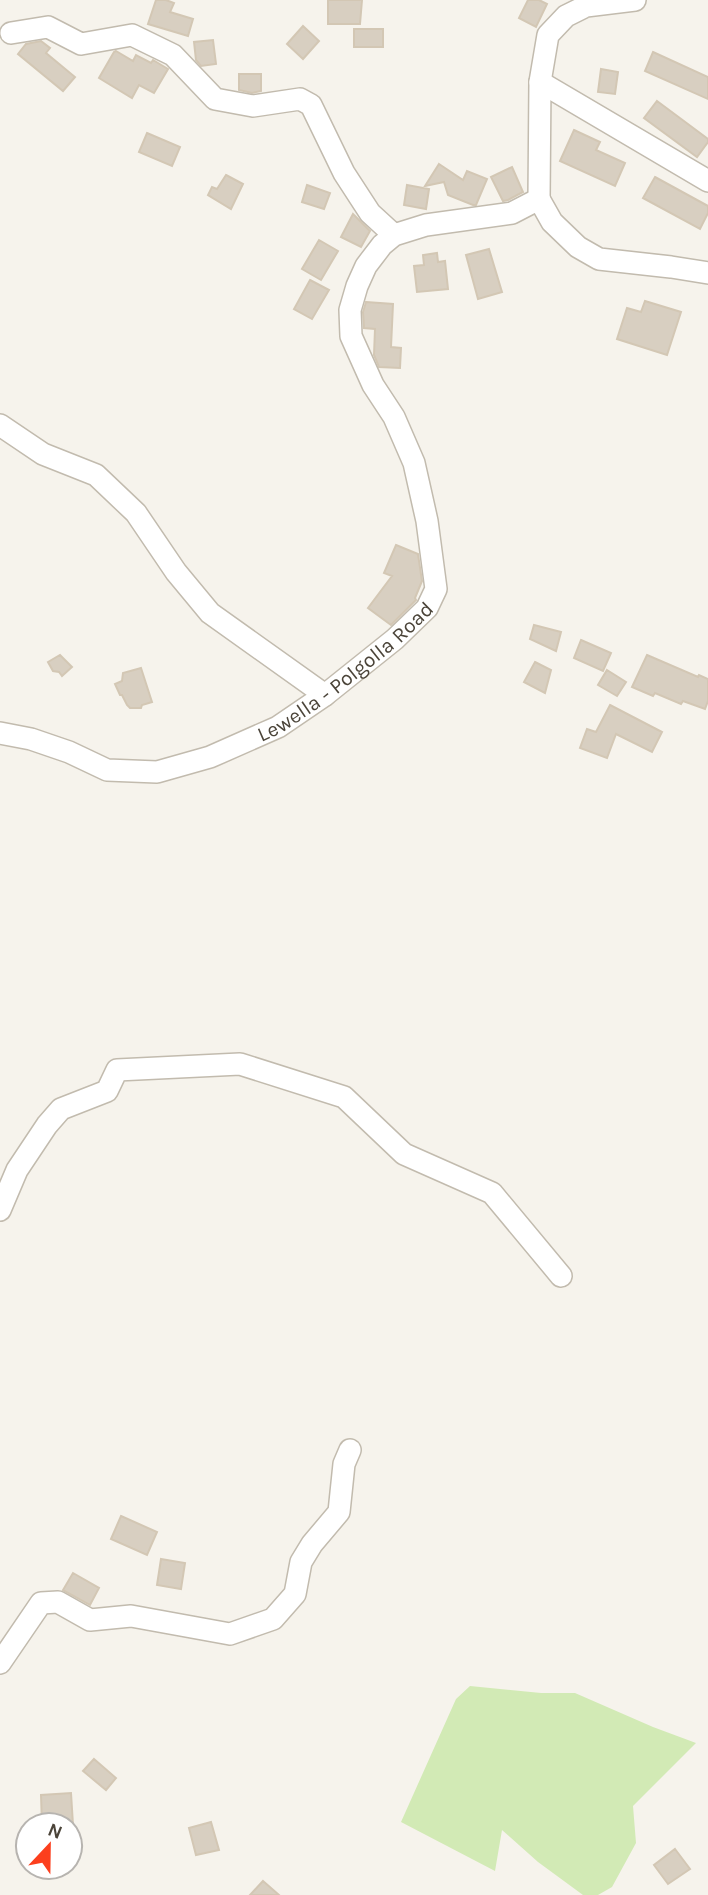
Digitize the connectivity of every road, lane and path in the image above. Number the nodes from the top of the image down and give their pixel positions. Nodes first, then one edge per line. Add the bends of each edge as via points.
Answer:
1 (635, 0) edge
2 (11, 33) dead end
3 (540, 82) junction
4 (708, 181) edge
5 (539, 199) junction
6 (394, 235) junction
7 (708, 273) edge
8 (0, 425) edge
9 (325, 695) junction
10 (0, 733) edge
11 (0, 1210) edge
12 (561, 1276) dead end
13 (350, 1450) dead end
14 (0, 1663) edge

1 - 3 street via 586,6 566,16 548,35
2 - 6 street via 48,27 81,44 132,35 173,55 215,99 253,106 300,99 311,105 344,173 370,213
3 - 4 street
3 - 5 street
5 - 6 street, Lewella - Polgolla Road via 512,213 426,225
5 - 7 street via 552,222 578,247 599,259
6 - 9 street, Lewella - Polgolla Road via 366,266 357,286 350,310 351,336 414,463 436,589 427,608 395,639
8 - 9 street via 43,454 96,475 136,513 210,613
9 - 10 street, Lewella - Polgolla Road via 278,727 210,757 156,772 107,770 69,752
11 - 12 street via 17,1170 47,1125 61,1109 107,1091 117,1070 240,1064 344,1097 404,1154 492,1193
13 - 14 street via 339,1512 312,1544 301,1562 295,1594 273,1619 230,1634 131,1616 90,1620 58,1602 41,1602

